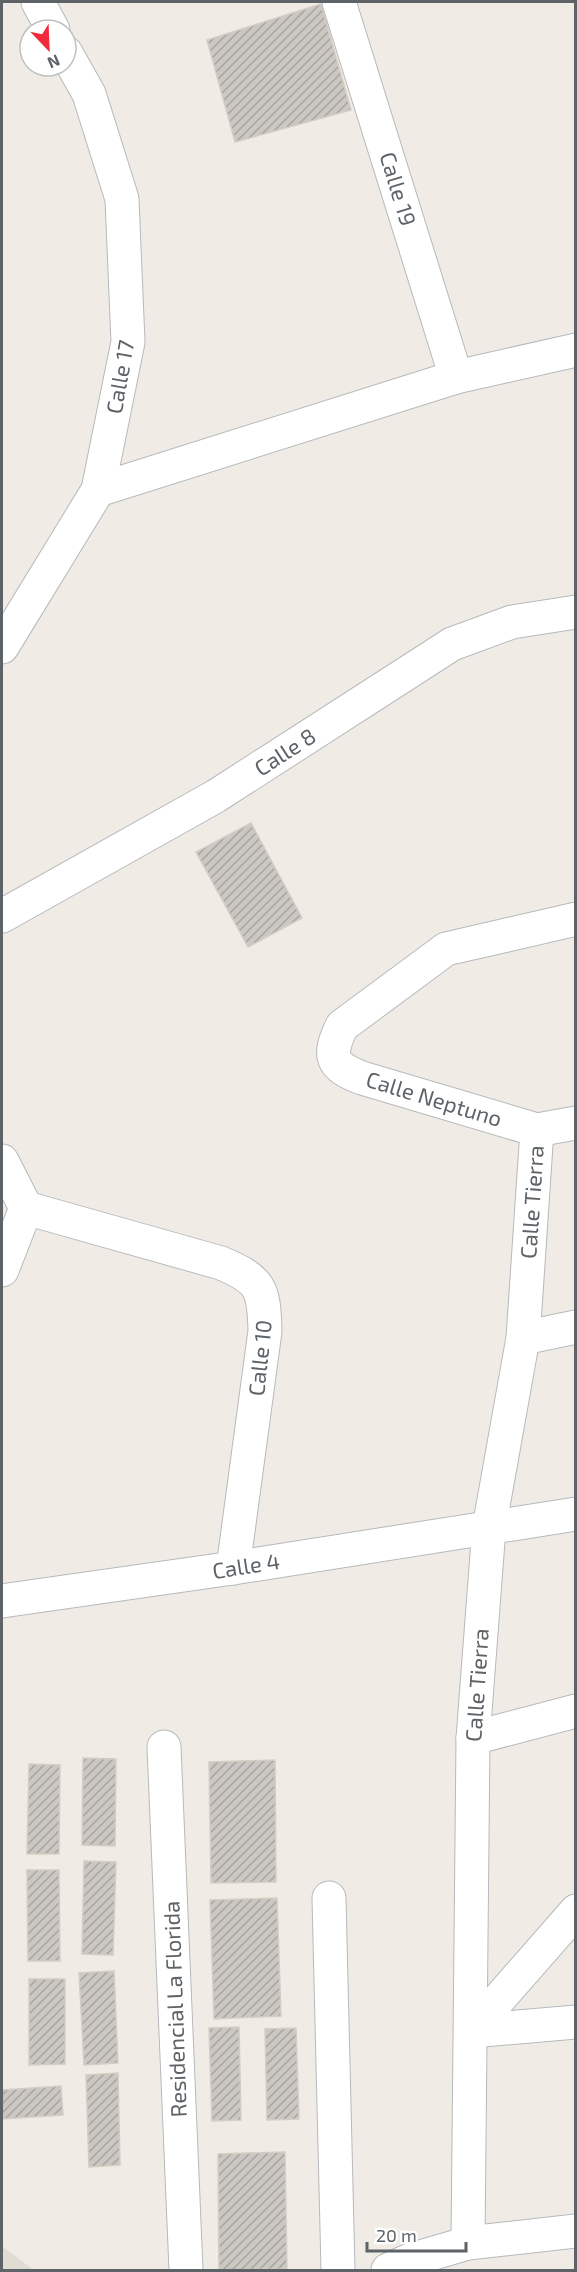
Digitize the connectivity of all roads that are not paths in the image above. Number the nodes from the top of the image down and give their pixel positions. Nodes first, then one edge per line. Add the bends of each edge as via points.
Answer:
1 (38, 2) edge
2 (339, 2) edge
3 (47, 18) edge
4 (78, 74) edge
5 (576, 350) edge
6 (456, 377) junction
7 (98, 490) junction
8 (576, 612) edge
9 (2, 647) edge
10 (2, 916) edge
11 (576, 919) edge
12 (576, 1123) edge
13 (537, 1130) junction
14 (2, 1161) edge
15 (26, 1208) junction
16 (2, 1270) edge
17 (576, 1327) edge
18 (523, 1338) junction
19 (576, 1514) edge
20 (489, 1528) junction
21 (233, 1568) junction
22 (2, 1601) edge
23 (576, 1711) edge
24 (473, 1738) junction
25 (164, 1747) dead end
26 (329, 1898) dead end
27 (576, 1911) edge
28 (576, 2022) edge
29 (471, 2031) junction
30 (576, 2231) edge
31 (468, 2243) junction
32 (186, 2271) edge
33 (338, 2271) edge
34 (388, 2271) edge

1 - 3 street
2 - 6 street, Calle 19
4 - 7 street, Calle 17 via 89,94 122,200 128,342
5 - 6 street
6 - 7 street
7 - 9 street, Calle 17
8 - 10 street, Calle 8 via 512,622 452,645 216,796
11 - 13 street, Calle Neptuno via 446,949 342,1026 333,1045 334,1057 343,1070 362,1078
12 - 13 street, Calle Neptuno
13 - 18 street, Calle Tierra
14 - 15 street
15 - 16 street
15 - 21 street, Calle 10 via 220,1263 246,1273 259,1287 265,1331
17 - 18 street
18 - 20 street, Calle Tierra
19 - 20 street, Calle 4
20 - 21 street, Calle 4
20 - 24 street, Calle Tierra
21 - 22 street, Calle 4
23 - 24 street
24 - 29 street, Calle Tierra
25 - 32 street, Residencial La Florida
26 - 33 street
27 - 29 street
28 - 29 street
29 - 31 street, Calle Tierra
30 - 31 street
31 - 34 street via 410,2260

